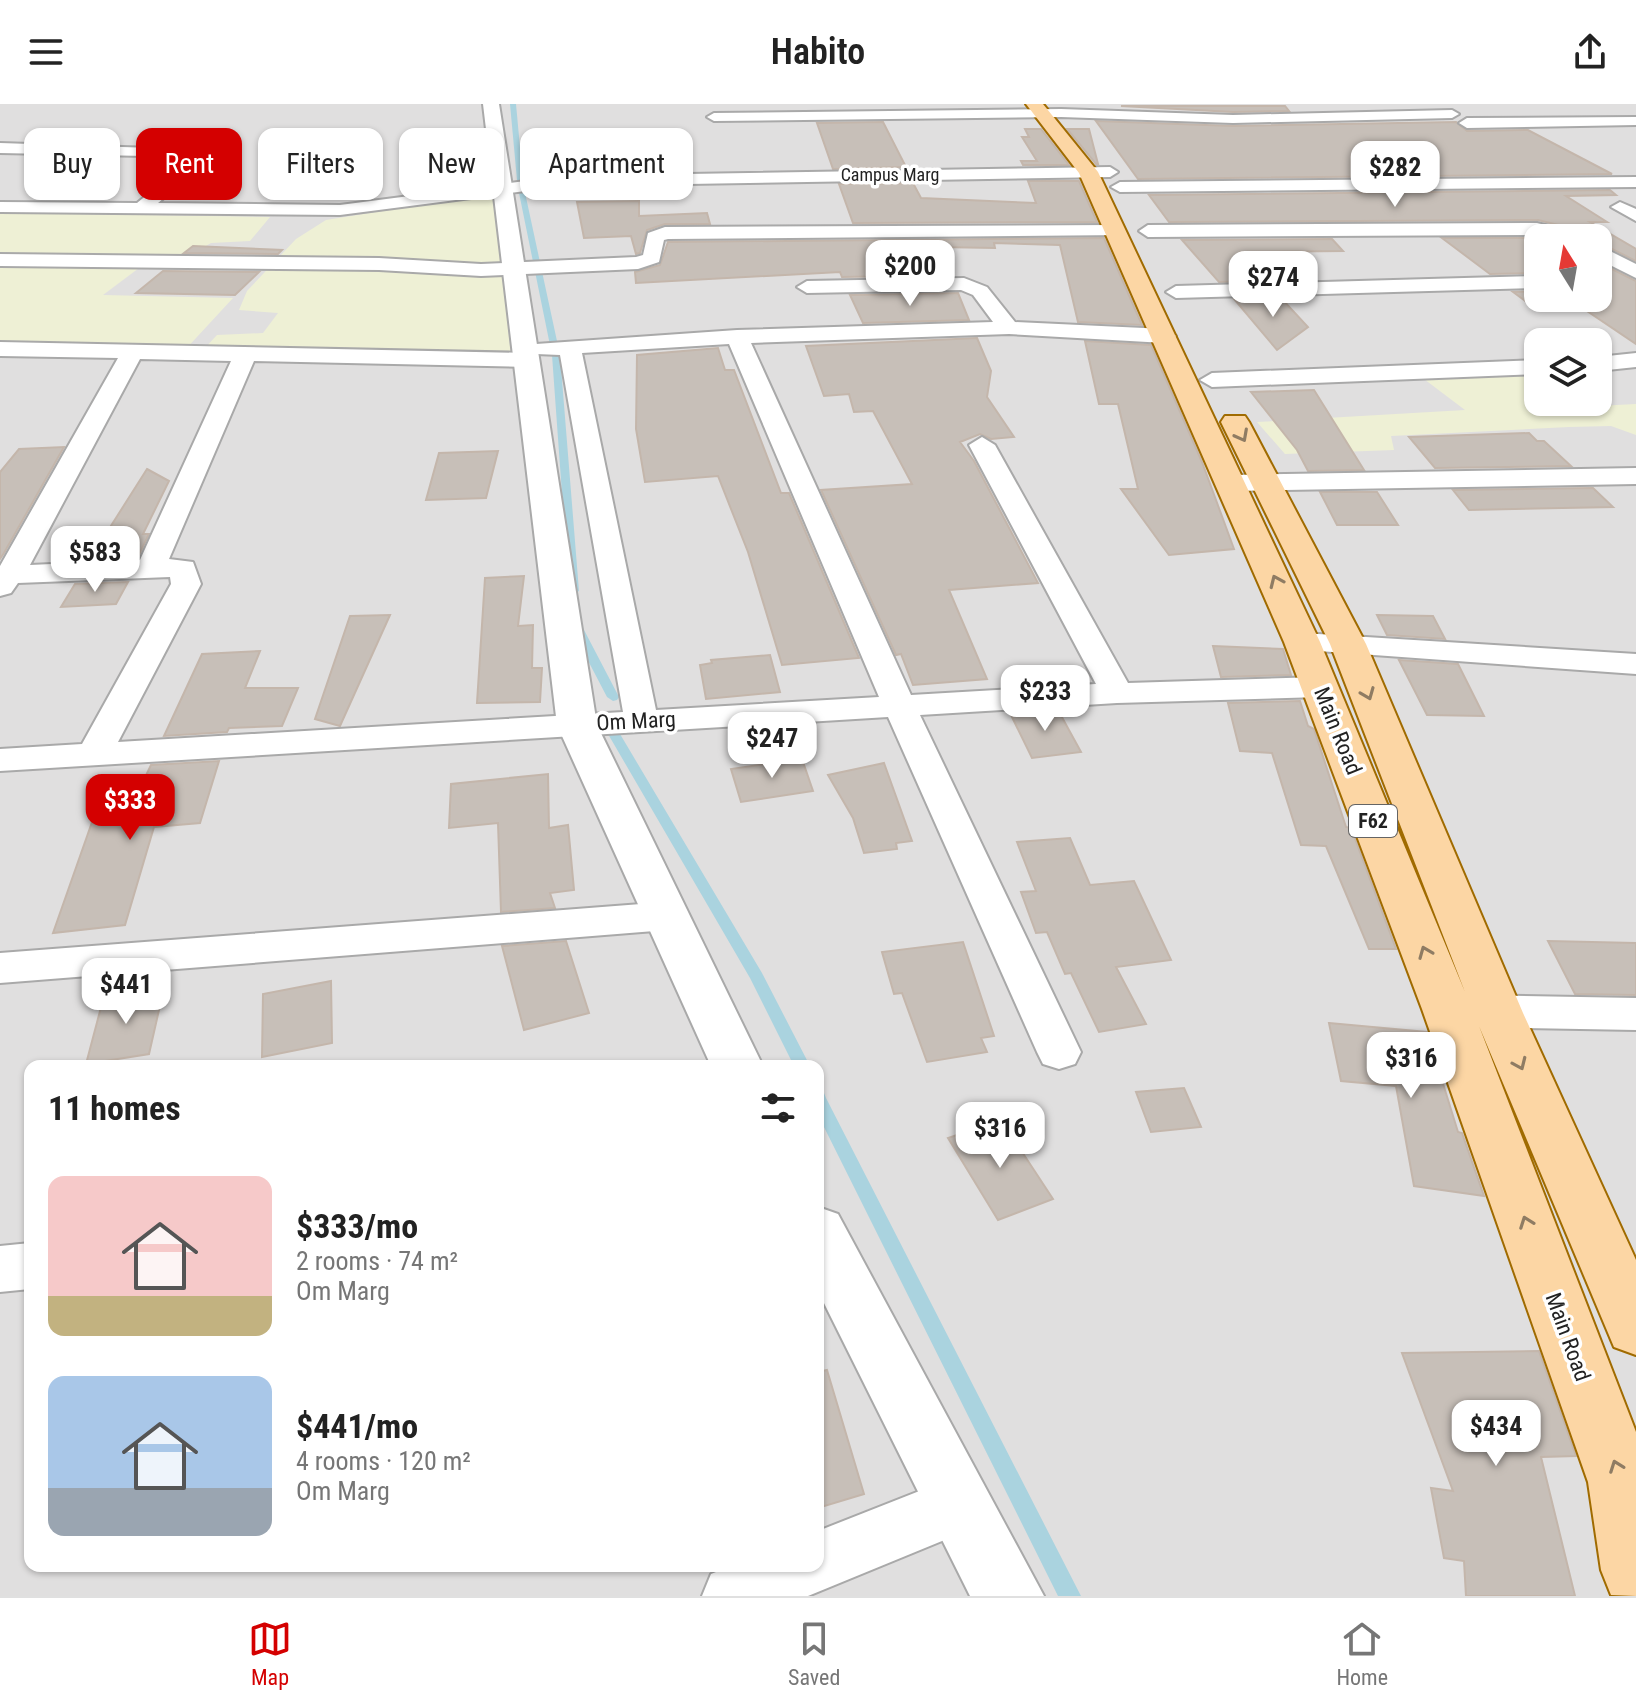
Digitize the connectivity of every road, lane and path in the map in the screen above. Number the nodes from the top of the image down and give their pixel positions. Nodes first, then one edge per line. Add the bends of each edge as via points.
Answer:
1 (491, 104) edge
2 (947, 104) edge
3 (1437, 104) edge
4 (1047, 108) edge
5 (961, 114) junction
6 (714, 117) dead end
7 (1460, 119) junction
8 (1636, 121) edge
9 (494, 128) edge
10 (982, 128) dead end
11 (1490, 138) dead end
12 (0, 148) edge
13 (978, 152) dead end
14 (1527, 162) dead end
15 (985, 173) junction
16 (1106, 177) junction
17 (1552, 180) junction
18 (1636, 182) edge
19 (504, 187) edge
20 (504, 193) edge
21 (411, 200) edge
22 (0, 207) edge
23 (1620, 207) dead end
24 (140, 209) junction
25 (1636, 216) edge
26 (1524, 229) edge
27 (1132, 231) junction
28 (1612, 259) edge
29 (0, 260) edge
30 (517, 270) junction
31 (1636, 272) edge
32 (1612, 280) edge
33 (1636, 280) edge
34 (1524, 282) edge
35 (807, 287) dead end
36 (1176, 292) junction
37 (1009, 328) junction
38 (1165, 336) junction
39 (737, 337) junction
40 (0, 349) edge
41 (133, 351) junction
42 (545, 351) junction
43 (246, 353) junction
44 (1636, 360) edge
45 (1612, 363) edge
46 (1524, 368) edge
47 (1212, 380) junction
48 (982, 445) dead end
49 (1636, 476) edge
50 (1250, 482) junction
51 (151, 568) junction
52 (3, 579) edge
53 (1302, 642) junction
54 (1348, 644) junction
55 (1636, 664) edge
56 (1320, 687) junction
57 (1117, 693) junction
58 (900, 707) junction
59 (641, 721) junction
60 (577, 725) junction
61 (94, 754) junction
62 (0, 760) edge
63 (667, 916) junction
64 (0, 968) edge
65 (1447, 1009) junction
66 (1498, 1013) junction
67 (1636, 1014) edge
68 (1059, 1052) dead end
69 (734, 1060) edge
70 (824, 1243) edge
71 (24, 1267) edge
72 (0, 1269) edge
73 (1636, 1327) edge
74 (960, 1504) junction
75 (824, 1559) edge
76 (1636, 1570) edge
77 (792, 1572) edge
78 (733, 1596) edge
79 (1008, 1596) edge

1 - 9 street
2 - 5 street
3 - 7 street
4 - 5 street
4 - 7 street via 1233,119
4 - 16 main road, Main Road / F62
5 - 6 street
5 - 10 street
7 - 8 street
7 - 11 street
12 - 24 street via 208,153
13 - 15 street
14 - 17 street
15 - 16 street, Campus Marg
15 - 19 street, Campus Marg
16 - 17 street, Campus Marg
16 - 27 main road, Main Road / F62
17 - 18 street, Campus Marg
20 - 30 street
21 - 24 street, Campus Marg via 340,210
22 - 24 street, Campus Marg
23 - 25 street
26 - 27 street
27 - 30 street via 665,233 655,237 652,258 638,263
27 - 36 main road, Main Road / F62
27 - 38 main road, Main Road / F62
28 - 31 street
29 - 30 street
30 - 42 street
32 - 33 street
34 - 36 street
35 - 37 street via 964,284 980,291
36 - 47 main road, Main Road / F62
37 - 38 street
37 - 39 street
38 - 50 main road, Main Road / F62
39 - 42 street
39 - 58 street
40 - 41 street
41 - 43 street
41 - 52 street
42 - 43 street
42 - 59 street
42 - 60 street
43 - 51 street
44 - 45 street
46 - 47 street
47 -> 50 main road, Main Road / F62
48 - 57 street
49 - 50 street
53 -> 50 main road, Main Road / F62
50 - 54 main road, Main Road / F62
51 - 52 street
51 - 61 street via 183,568 186,584
53 - 54 street
53 - 56 main road, Main Road / F62
54 - 55 street
54 -> 66 main road, Main Road / F62
56 - 57 street, Om Marg
65 -> 56 main road, Main Road / F62
57 - 58 street, Om Marg
58 - 59 street, Om Marg
58 - 68 street
59 - 60 street, Om Marg
60 - 61 street, Om Marg
60 - 63 street
61 - 62 street, Om Marg
63 - 64 street
63 - 69 street
65 - 66 street
76 -> 65 main road, Main Road / F62 via 1622,1482
66 - 67 street
66 -> 73 main road, Main Road / F62
70 - 74 street
71 - 72 street
74 - 75 street
74 - 79 street
77 - 78 street

